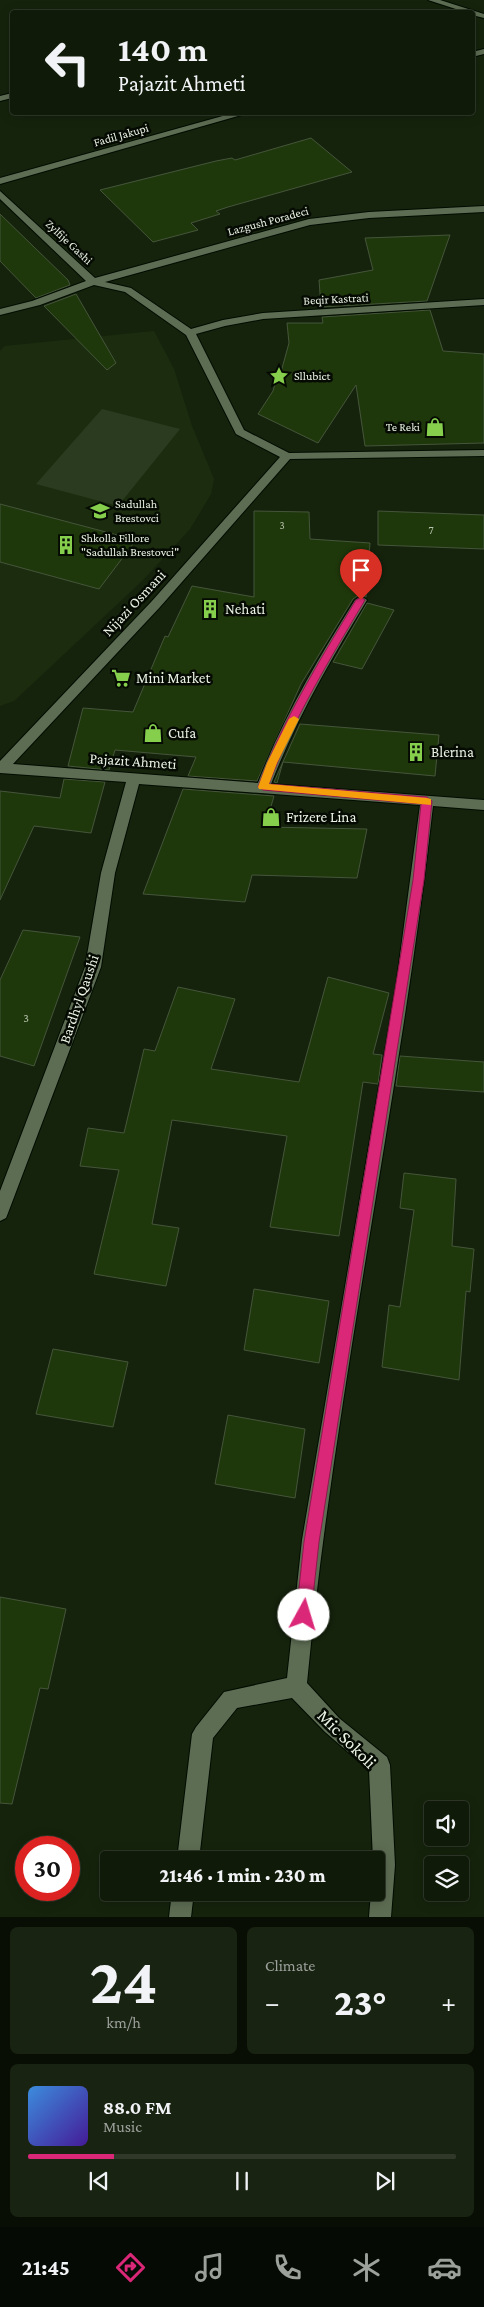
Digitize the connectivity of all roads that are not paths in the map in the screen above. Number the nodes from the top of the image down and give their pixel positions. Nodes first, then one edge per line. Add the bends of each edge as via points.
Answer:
1 (432, 0) edge
2 (464, 10) edge
3 (237, 115) edge
4 (0, 181) edge
5 (0, 194) edge
6 (484, 209) edge
7 (94, 282) junction
8 (484, 302) edge
9 (0, 312) edge
10 (190, 333) junction
11 (484, 453) edge
12 (287, 456) junction
13 (361, 600) dead end
14 (0, 768) edge
15 (134, 778) junction
16 (263, 787) junction
17 (427, 801) junction
18 (484, 805) edge
19 (0, 1213) edge
20 (296, 1688) junction
21 (189, 1851) edge
22 (182, 1901) edge
23 (180, 1917) edge
24 (380, 1917) edge

1 - 2 street
3 - 4 street, Fadil Jakupi
5 - 7 street, Zylfije Gashi
6 - 7 street, Lazgush Poradeci via 369,215 309,222
7 - 9 street, Zylfije Gashi
7 - 10 street via 128,290
8 - 10 street, Beqir Kastrati via 263,316
10 - 12 street via 240,432
11 - 12 street
12 - 14 street, Nijazi Osmani via 156,604
13 - 16 street via 318,670
14 - 15 street, Pajazit Ahmeti
15 - 16 street, Pajazit Ahmeti
15 - 19 street, Bardhyl Qaushi via 108,873 93,966
16 - 17 street, Pajazit Ahmeti
17 - 18 street, Pajazit Ahmeti
17 - 20 street via 419,880 311,1542
20 - 21 street via 232,1699 203,1734
20 - 24 street, Mic Sokoli via 378,1766 384,1865
22 - 23 street

